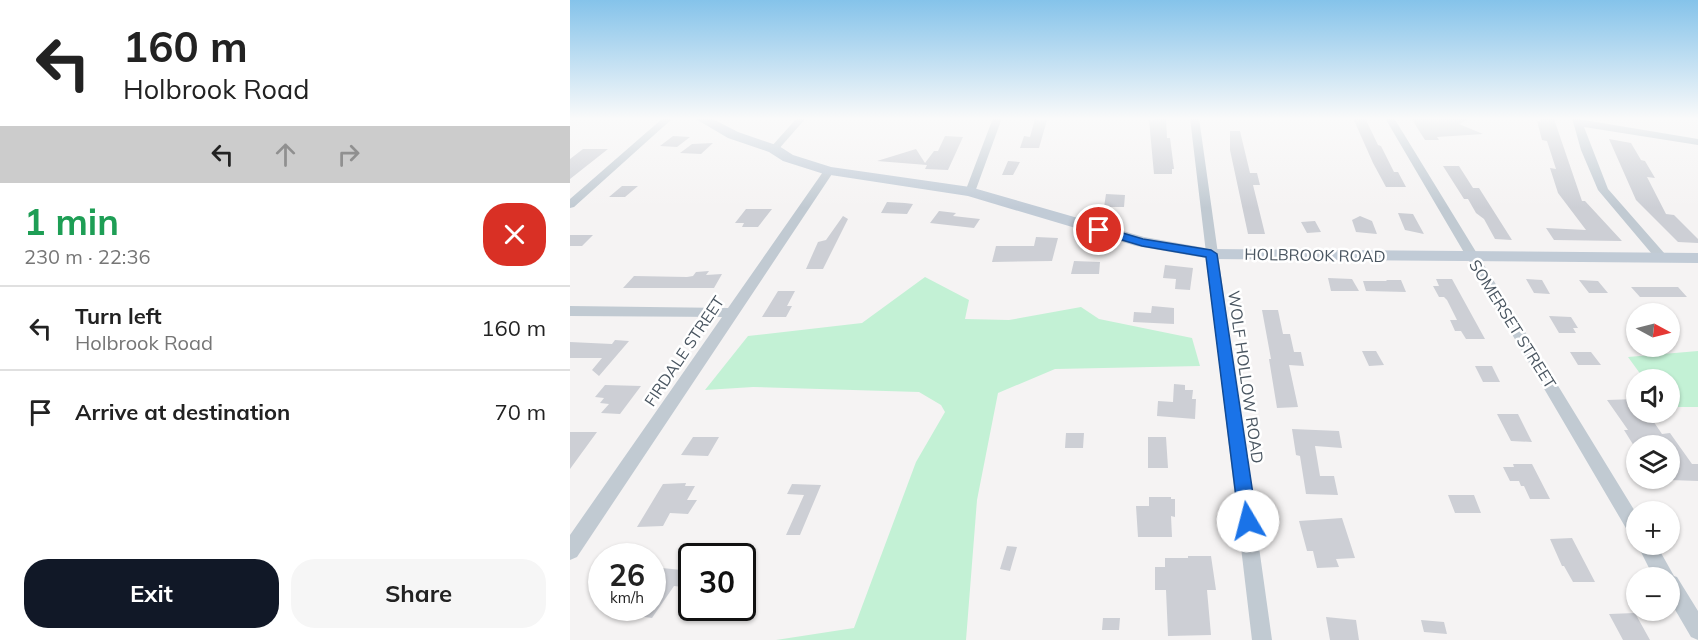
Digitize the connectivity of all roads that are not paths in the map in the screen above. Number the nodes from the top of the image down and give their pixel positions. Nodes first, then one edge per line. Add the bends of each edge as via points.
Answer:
1 (635, 148) edge
2 (771, 148) edge
3 (987, 148) edge
4 (1198, 148) edge
5 (1407, 148) edge
6 (1585, 148) edge
7 (774, 149) joint
8 (829, 171) junction
9 (970, 192) junction
10 (570, 205) edge
11 (1211, 254) junction
12 (1471, 257) junction
13 (1661, 257) junction
14 (1698, 258) edge
15 (570, 311) edge
16 (732, 313) junction
17 (1626, 513) edge
18 (570, 551) edge
19 (1680, 600) edge
20 (1698, 630) edge
21 (1262, 640) edge

1 - 10 street
2 - 7 street, HOLBROOK ROAD
3 - 9 street
4 - 11 street, WOLF HOLLOW ROAD
5 - 12 street, SOMERSET STREET
6 - 13 street via 1604,190
7 - 8 street, HOLBROOK ROAD via 788,158
8 - 9 street, HOLBROOK ROAD
8 - 16 street, FIRDALE STREET
9 - 11 street, HOLBROOK ROAD via 1142,242
11 - 12 street, HOLBROOK ROAD
11 - 21 street, WOLF HOLLOW ROAD
12 - 13 street, HOLBROOK ROAD
12 - 17 street, SOMERSET STREET
13 - 14 street, HOLBROOK ROAD
15 - 16 street
16 - 18 street, FIRDALE STREET
19 - 20 street

